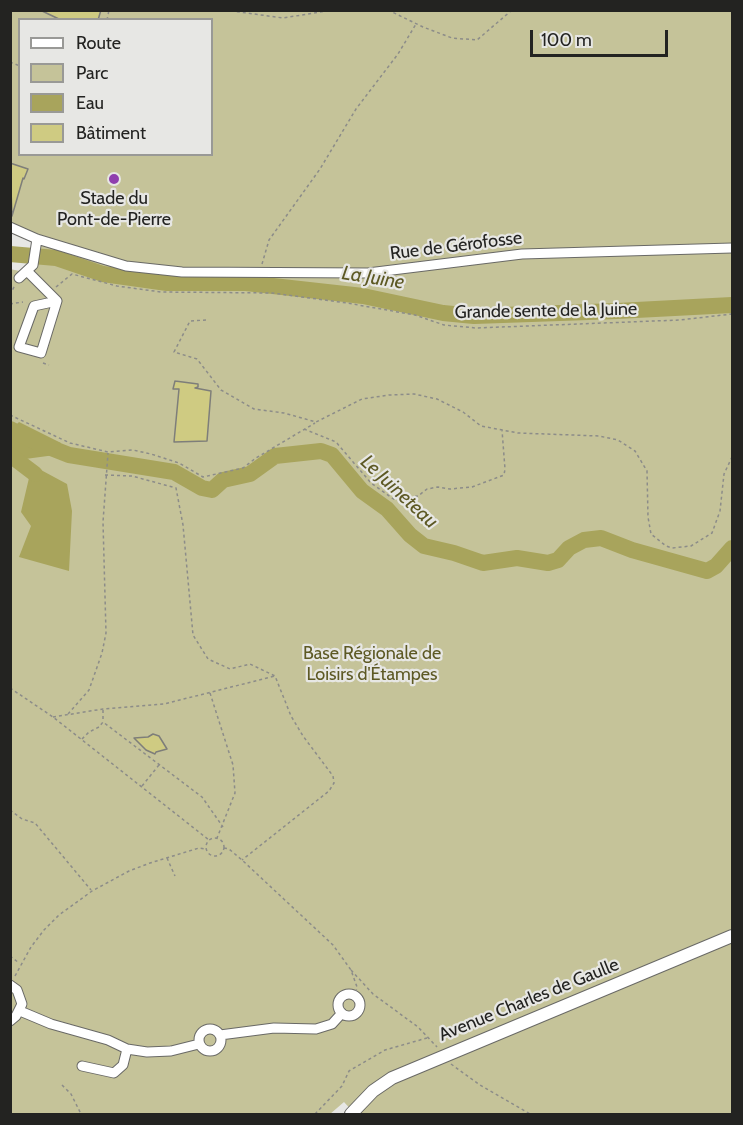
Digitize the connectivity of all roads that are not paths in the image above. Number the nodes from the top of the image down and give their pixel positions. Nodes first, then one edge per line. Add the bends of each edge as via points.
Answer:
1 (10, 227) edge
2 (37, 239) junction
3 (732, 248) edge
4 (57, 301) junction
5 (732, 936) edge
6 (11, 985) edge
7 (20, 1011) junction
8 (342, 1013) junction
9 (10, 1021) edge
10 (220, 1035) junction
11 (199, 1044) junction
12 (128, 1048) junction
13 (82, 1066) dead end
14 (351, 1114) edge

1 - 2 street, Rue de Gérofosse
2 - 3 street, Rue de Gérofosse via 126,266 182,272 368,273 522,254
2 - 4 street via 26,271
4 - 4 street via 41,353 19,346 34,306
5 - 14 main road, Avenue Charles de Gaulle via 441,1056 384,1083
6 - 7 street via 21,996
7 - 9 street
7 - 12 street
8 - 8 street via 356,1014 360,1003 355,996 347,994 340,998 338,1006
8 - 10 street via 332,1024 316,1029 274,1028
10 - 11 street via 207,1028 201,1033
10 - 11 street via 221,1043 216,1049 204,1050
11 - 12 street via 171,1051
12 - 13 street via 123,1065 114,1073

